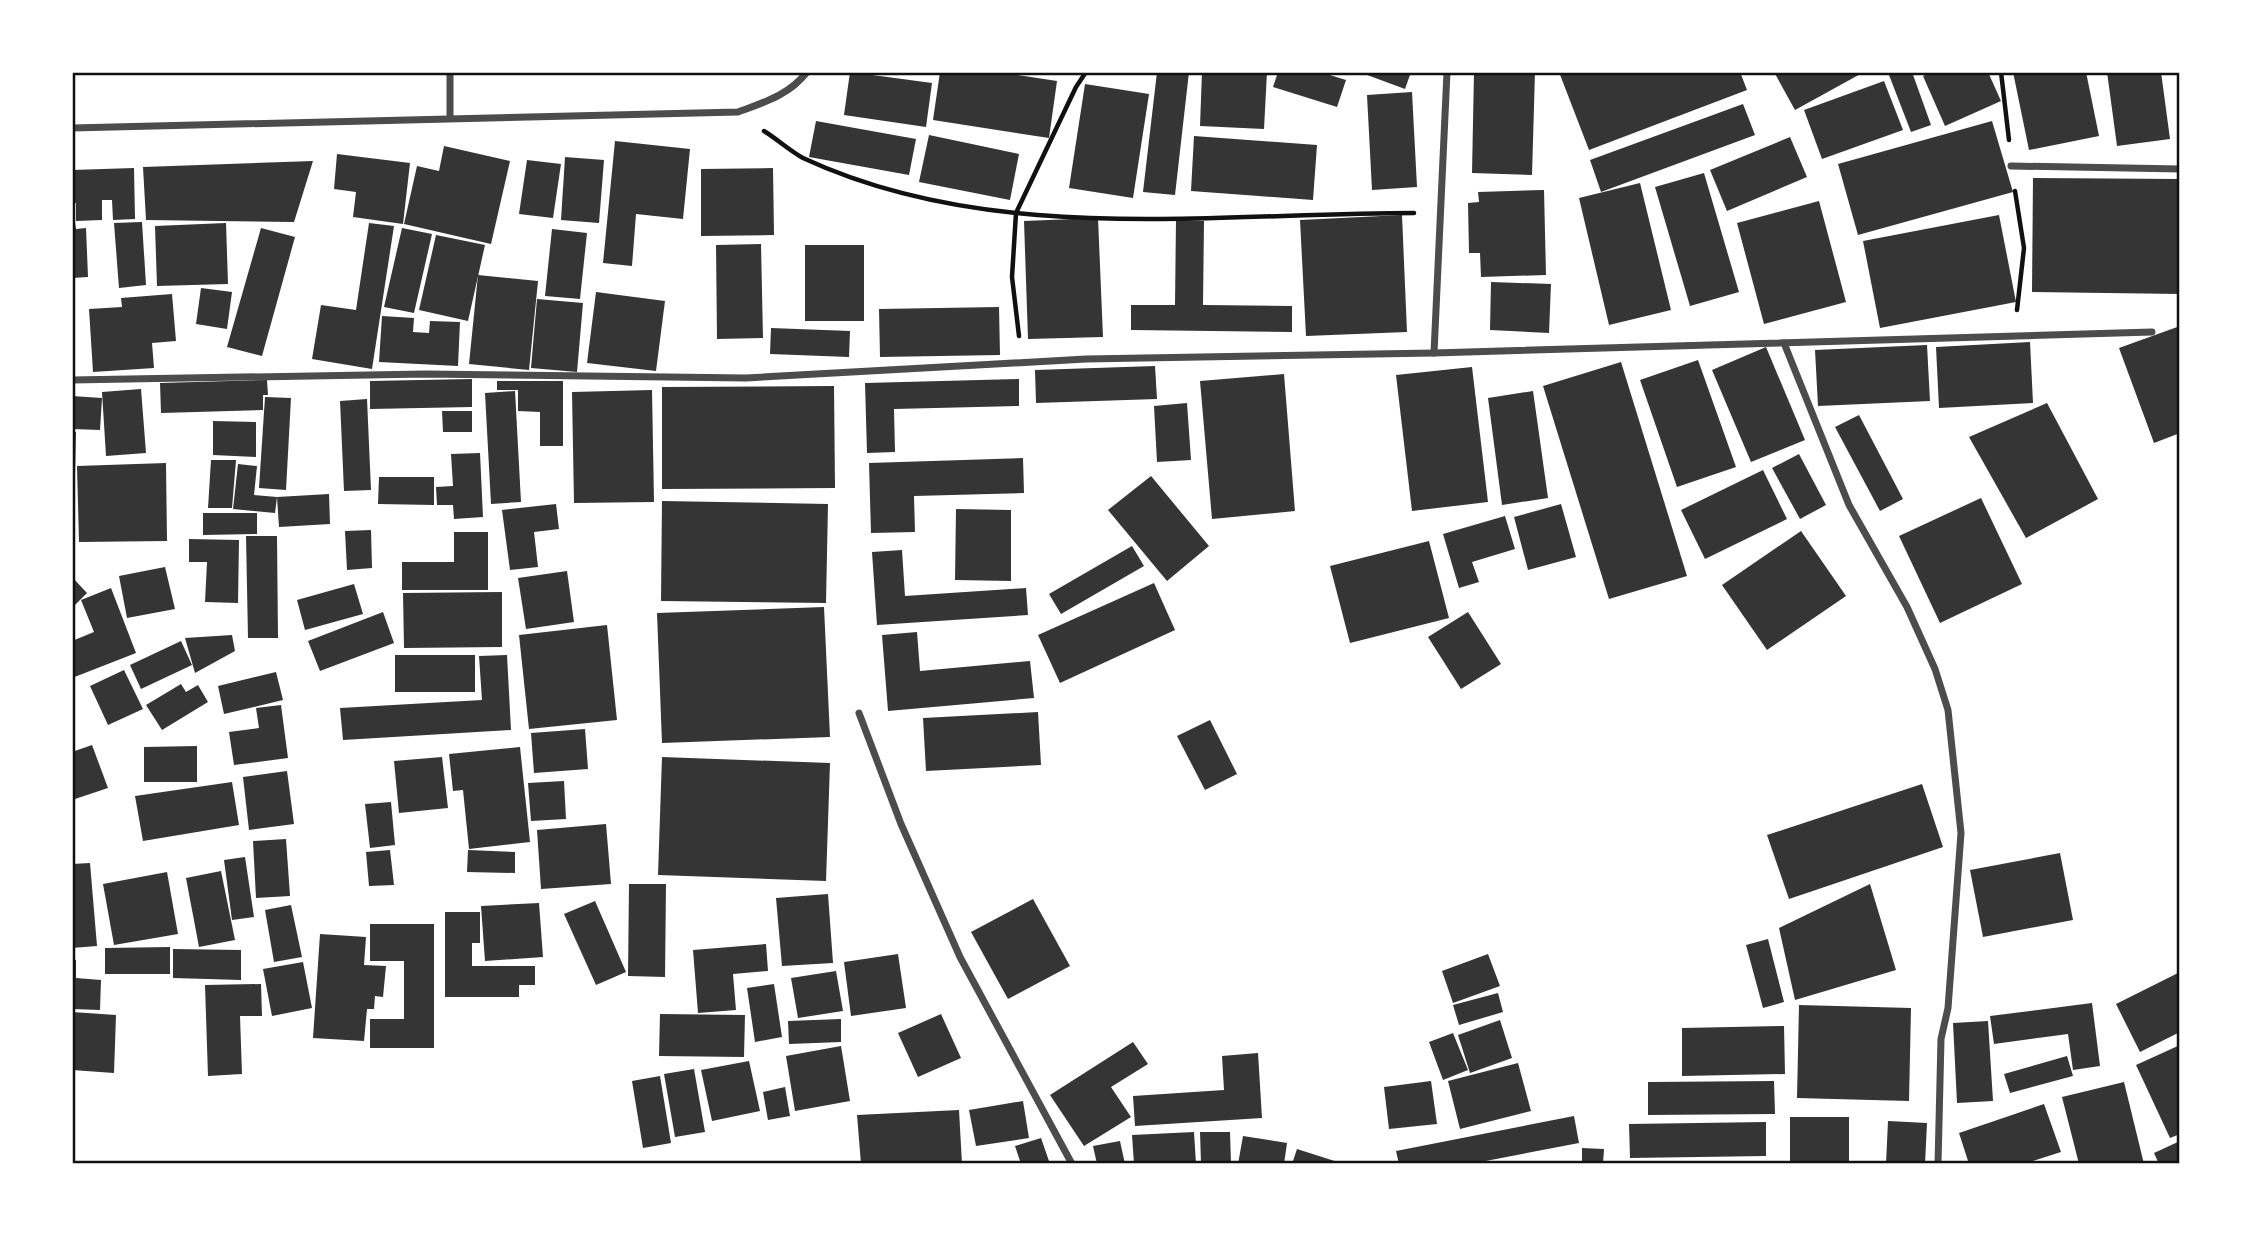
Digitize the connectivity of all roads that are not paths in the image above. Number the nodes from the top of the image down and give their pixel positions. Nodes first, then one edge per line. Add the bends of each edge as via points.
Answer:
1 (450, 72) edge
2 (807, 72) edge
3 (1447, 72) edge
4 (450, 117) junction
5 (72, 128) edge
6 (2011, 166) road end
7 (2180, 169) edge
8 (2152, 332) dead end
9 (1784, 343) junction
10 (1434, 353) junction
11 (72, 380) edge
12 (859, 713) dead end
13 (1072, 1164) edge
14 (1938, 1164) edge

1 - 4 street
2 - 4 street via 774,99 738,112
3 - 10 street
4 - 5 street
6 - 7 street
8 - 9 street
9 - 10 street
9 - 14 street via 1849,505 1907,607 1936,669 1948,710 1961,833 1948,1008 1941,1039
10 - 11 street via 1087,359 746,378 425,374
12 - 13 street via 901,824 960,957

